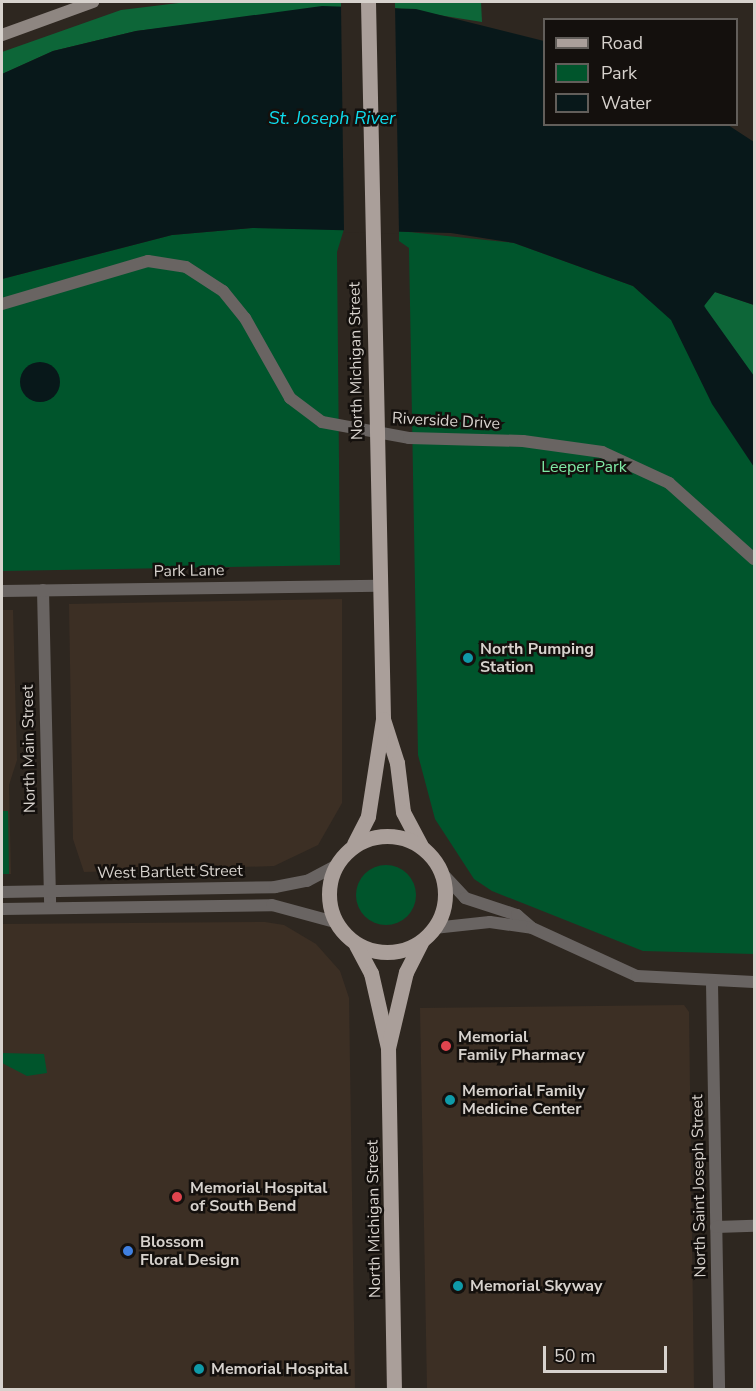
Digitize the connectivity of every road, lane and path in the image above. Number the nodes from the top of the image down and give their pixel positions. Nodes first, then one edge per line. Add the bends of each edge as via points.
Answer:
1 (93, 2) edge
2 (368, 2) edge
3 (2, 35) edge
4 (2, 304) edge
5 (375, 433) junction
6 (754, 559) edge
7 (378, 586) junction
8 (43, 590) junction
9 (2, 591) edge
10 (383, 719) junction
11 (354, 844) junction
12 (421, 846) junction
13 (335, 866) junction
14 (442, 873) junction
15 (48, 890) junction
16 (2, 892) edge
17 (50, 908) junction
18 (2, 909) edge
19 (335, 922) junction
20 (434, 928) junction
21 (532, 928) junction
22 (421, 943) junction
23 (356, 945) junction
24 (712, 982) junction
25 (754, 982) edge
26 (388, 1048) junction
27 (754, 1226) edge
28 (716, 1227) junction
29 (394, 1389) edge
30 (719, 1389) edge

1 - 3 street
2 - 5 main road, North Michigan Street
4 - 5 street, Riverside Drive via 148,261 186,267 230,300 280,385 304,412 322,422
5 - 6 street, Riverside Drive via 567,444 602,453 669,483
5 - 7 main road, North Michigan Street
7 - 8 street, Park Lane
7 - 10 main road, North Michigan Street
8 - 9 street, Park Lane
8 - 15 street, North Main Street
10 - 11 main road, North Michigan Street via 368,816
10 - 12 main road, North Michigan Street via 397,763 403,812
11 - 12 main road via 386,836
11 - 13 main road
12 - 14 main road
13 - 15 street, West Bartlett Street via 307,881 274,887
13 - 19 main road via 329,894
14 - 20 main road via 443,903
14 - 21 street via 465,898 517,915
15 - 16 street, West Bartlett Street
15 - 17 street, North Main Street
17 - 18 street, West Bartlett Street
17 - 19 street, West Bartlett Street via 272,905
19 - 23 main road
20 - 21 street via 490,922
20 - 22 main road
21 - 24 street via 629,974
22 - 23 main road via 388,951
22 - 26 main road, North Michigan Street via 406,972
23 - 26 main road, North Michigan Street via 371,973
24 - 25 street
24 - 28 street, North Saint Joseph Street
26 - 29 main road, North Michigan Street
27 - 28 street
28 - 30 street, North Saint Joseph Street

